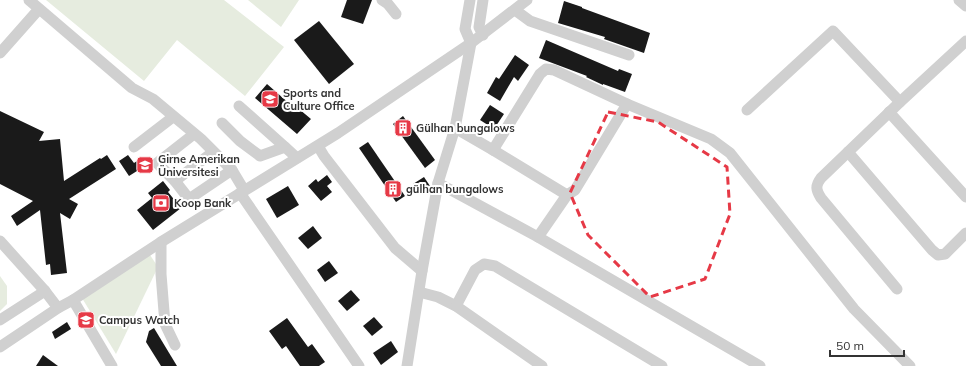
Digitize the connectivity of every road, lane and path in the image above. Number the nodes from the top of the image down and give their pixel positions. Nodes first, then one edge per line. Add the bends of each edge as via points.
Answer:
1 (29, 0) edge
2 (382, 0) edge
3 (470, 0) edge
4 (482, 0) edge
5 (526, 0) edge
6 (959, 0) edge
7 (966, 6) edge
8 (39, 9) junction
9 (515, 10) junction
10 (396, 14) dead end
11 (483, 35) junction
12 (966, 41) edge
13 (471, 44) junction
14 (0, 53) edge
15 (629, 55) dead end
16 (900, 102) junction
17 (627, 104) junction
18 (239, 106) dead end
19 (747, 110) dead end
20 (889, 112) junction
21 (173, 117) junction
22 (222, 123) dead end
23 (455, 128) junction
24 (194, 134) junction
25 (318, 146) junction
26 (134, 147) dead end
27 (285, 147) junction
28 (493, 150) junction
29 (213, 152) junction
30 (848, 152) junction
31 (297, 158) junction
32 (232, 170) junction
33 (174, 181) junction
34 (438, 183) junction
35 (242, 191) junction
36 (567, 194) junction
37 (966, 198) edge
38 (966, 233) edge
39 (538, 237) junction
40 (0, 241) edge
41 (161, 242) junction
42 (422, 271) junction
43 (896, 289) dead end
44 (45, 291) junction
45 (419, 292) junction
46 (73, 300) junction
47 (456, 306) junction
48 (58, 308) junction
49 (0, 320) edge
50 (175, 345) dead end
51 (0, 347) edge
52 (112, 366) edge
53 (359, 366) edge
54 (407, 366) edge
55 (542, 366) edge
56 (662, 366) edge
57 (760, 366) edge
58 (910, 366) edge

1 - 8 street
2 - 10 street
3 - 13 street via 465,29
4 - 11 street via 479,26
5 - 9 street
6 - 7 street
8 - 14 street
8 - 21 street via 132,88 153,99
9 - 11 street
9 - 15 street via 530,21
11 - 13 street
12 - 16 street
13 - 23 street
13 - 25 street
16 - 19 street via 833,31
16 - 20 street
17 - 28 street via 554,70 546,69 540,74
17 - 36 street via 575,190
17 - 58 street via 711,139 730,153 854,309
18 - 27 street
20 - 30 street
20 - 37 street
21 - 24 street
21 - 26 street
22 - 27 street via 260,156
23 - 28 street
23 - 34 street
24 - 29 street
24 - 33 street via 157,163
25 - 31 street
25 - 42 street via 395,248
27 - 31 street
28 - 36 street
29 - 32 street
29 - 33 street
30 - 38 street via 938,255 945,254
30 - 43 street via 818,182 817,192
31 - 35 street
32 - 33 street via 189,199
32 - 35 street
34 - 39 street
34 - 42 street
35 - 41 street
35 - 53 street
36 - 39 street
39 - 57 street
40 - 44 street
41 - 46 street
41 - 50 street via 165,324
42 - 45 street
44 - 48 street
44 - 49 street
45 - 47 street via 438,297
45 - 54 street
46 - 48 street
46 - 52 street
47 - 55 street
47 - 56 street via 475,270 484,264 495,266
48 - 51 street

